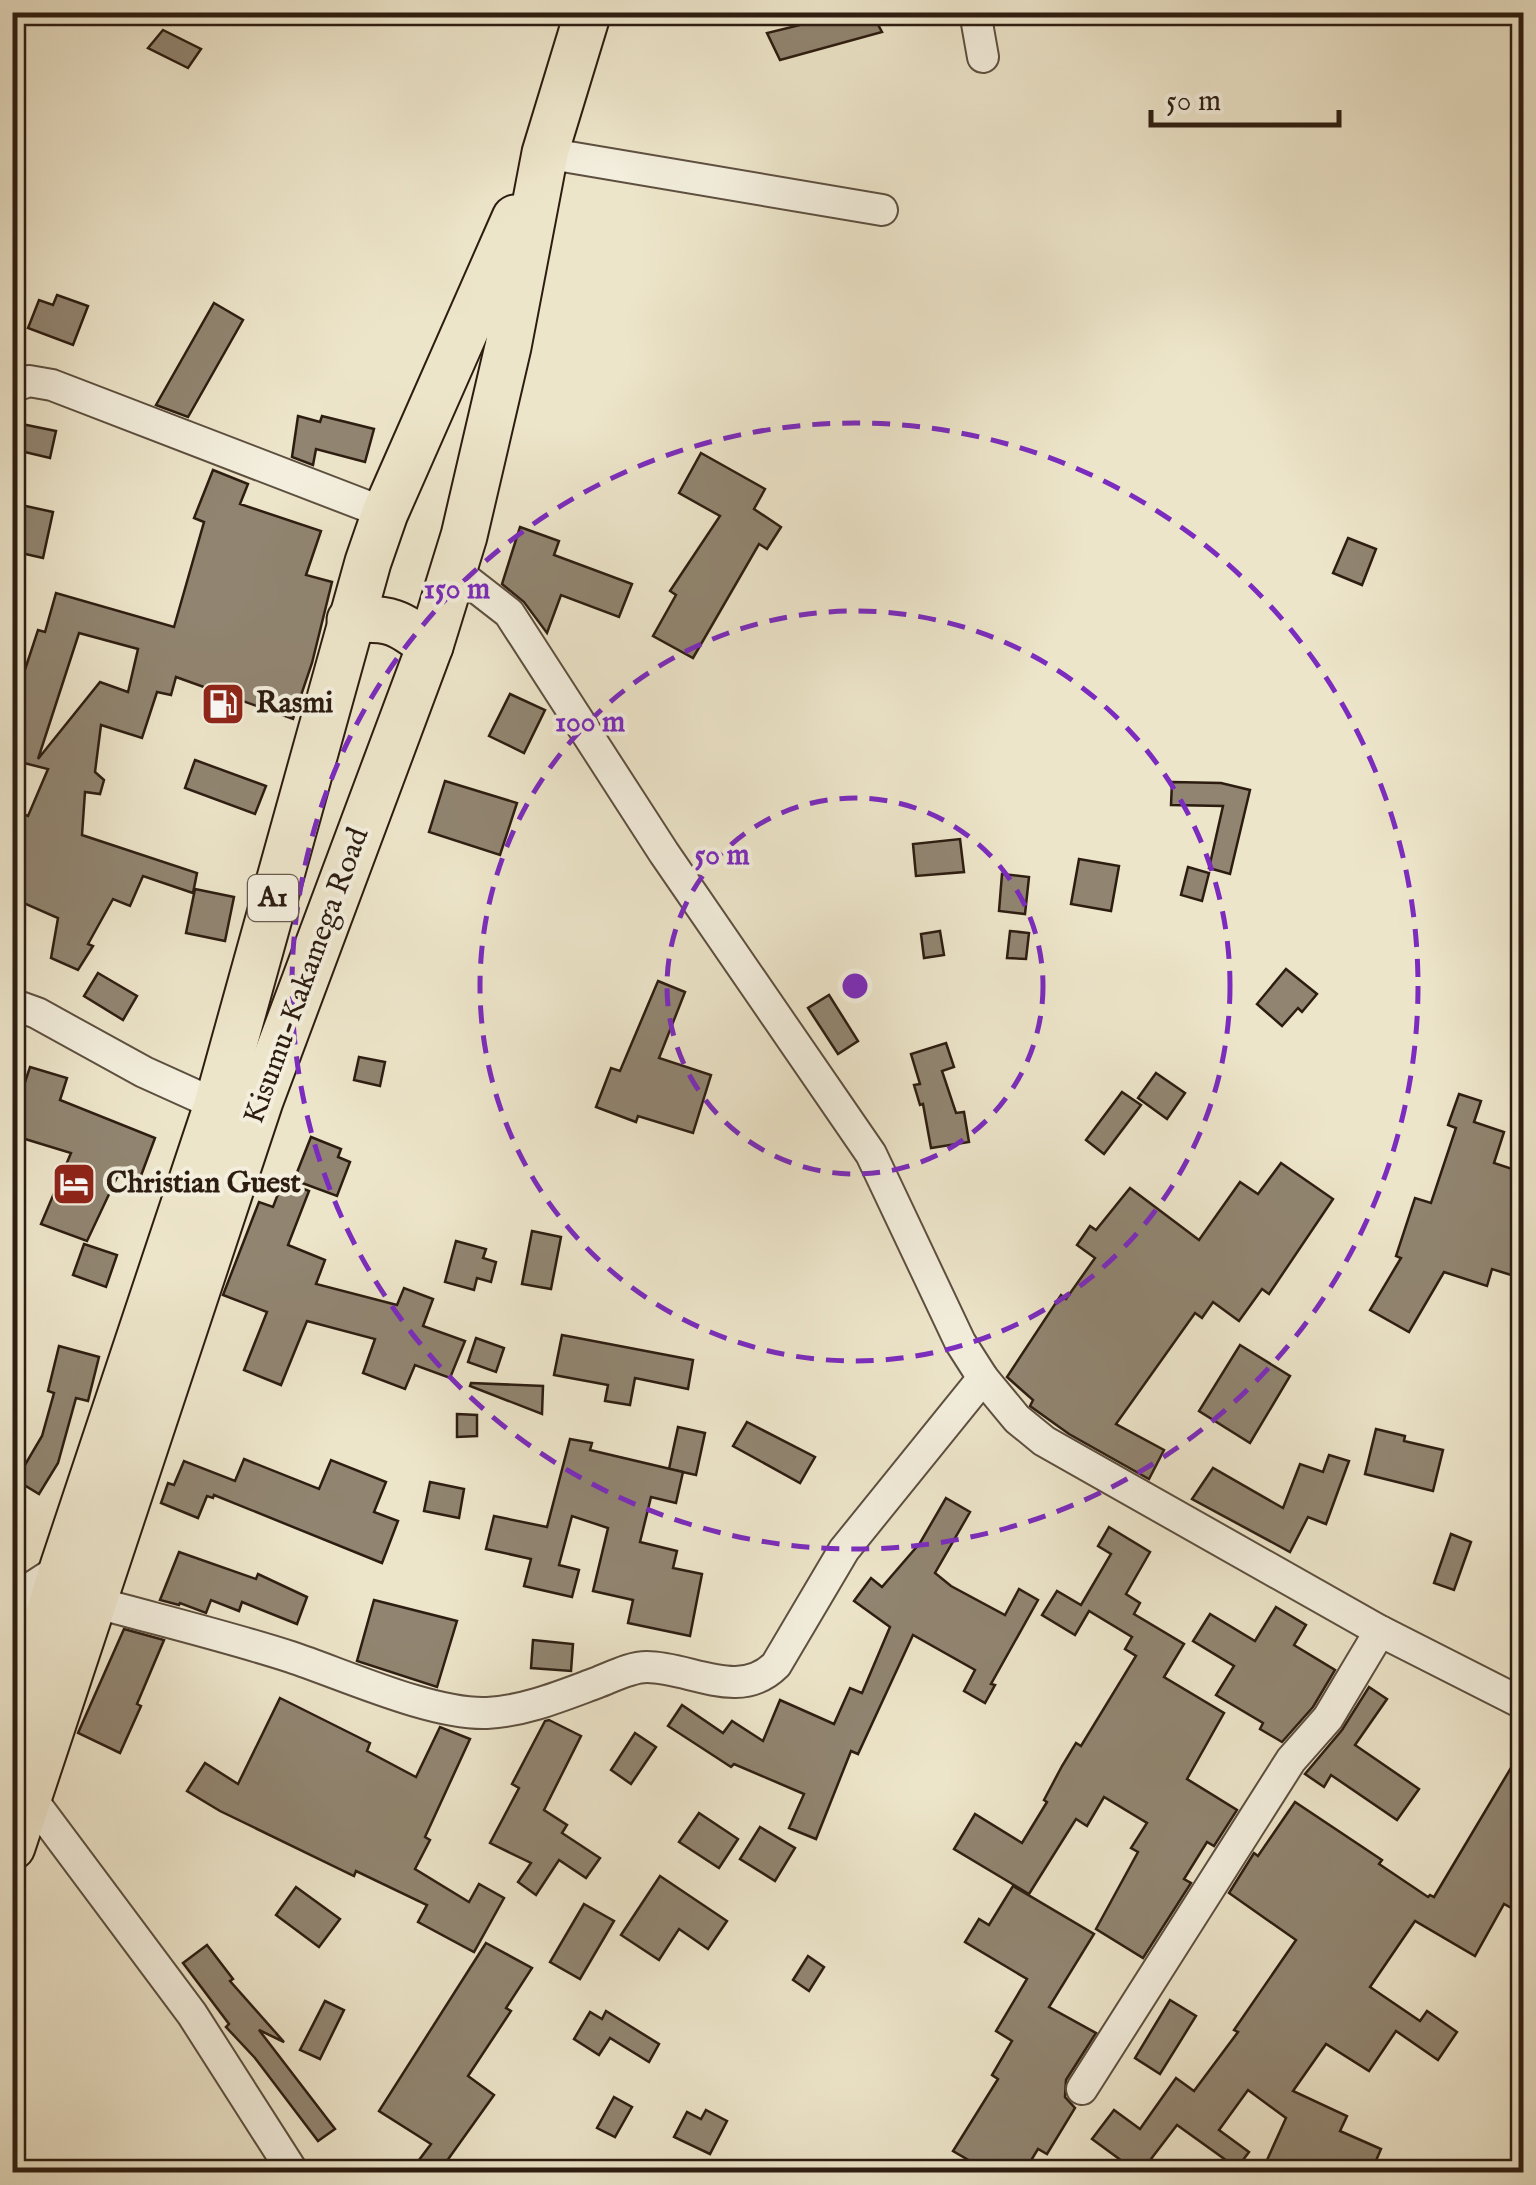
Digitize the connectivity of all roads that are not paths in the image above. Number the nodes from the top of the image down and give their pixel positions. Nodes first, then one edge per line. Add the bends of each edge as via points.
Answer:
1 (588, 12) edge
2 (975, 12) edge
3 (984, 57) dead end
4 (545, 153) junction
5 (882, 210) dead end
6 (12, 387) edge
7 (385, 513) junction
8 (455, 570) junction
9 (350, 620) junction
10 (430, 646) junction
11 (12, 1004) edge
12 (216, 1104) junction
13 (983, 1378) junction
14 (63, 1567) junction
15 (94, 1602) junction
16 (12, 1625) edge
17 (1380, 1631) junction
18 (1524, 1704) edge
19 (12, 1735) edge
20 (30, 1797) junction
21 (12, 1846) edge
22 (1082, 2090) dead end
23 (293, 2172) edge

1 - 4 highway, Kisumu-Kakamega Road / A1
2 - 3 street
4 - 5 street
4 - 7 highway, Kisumu-Kakamega Road / A1
4 - 8 highway, Kisumu-Kakamega Road / A1
6 - 7 street via 52,384
7 - 9 highway, Kisumu-Kakamega Road / A1
8 - 10 highway, Kisumu-Kakamega Road / A1
8 - 13 street via 509,613 870,1154
9 - 10 highway via 394,621
9 - 12 highway, Kisumu-Kakamega Road / A1
10 - 15 highway, Kisumu-Kakamega Road / A1 via 260,1101
11 - 12 street
12 - 14 highway, Kisumu-Kakamega Road / A1
13 - 15 street via 844,1550 776,1664 745,1682 638,1667 543,1702 468,1712
13 - 17 street via 1044,1441
14 - 16 street via 29,1588
14 - 19 highway, Kisumu-Kakamega Road / A1
15 - 20 highway, Kisumu-Kakamega Road / A1
17 - 18 street
17 - 22 street via 1328,1718 1290,1760
20 - 21 highway, Kisumu-Kakamega Road / A1
20 - 23 street via 192,2014

